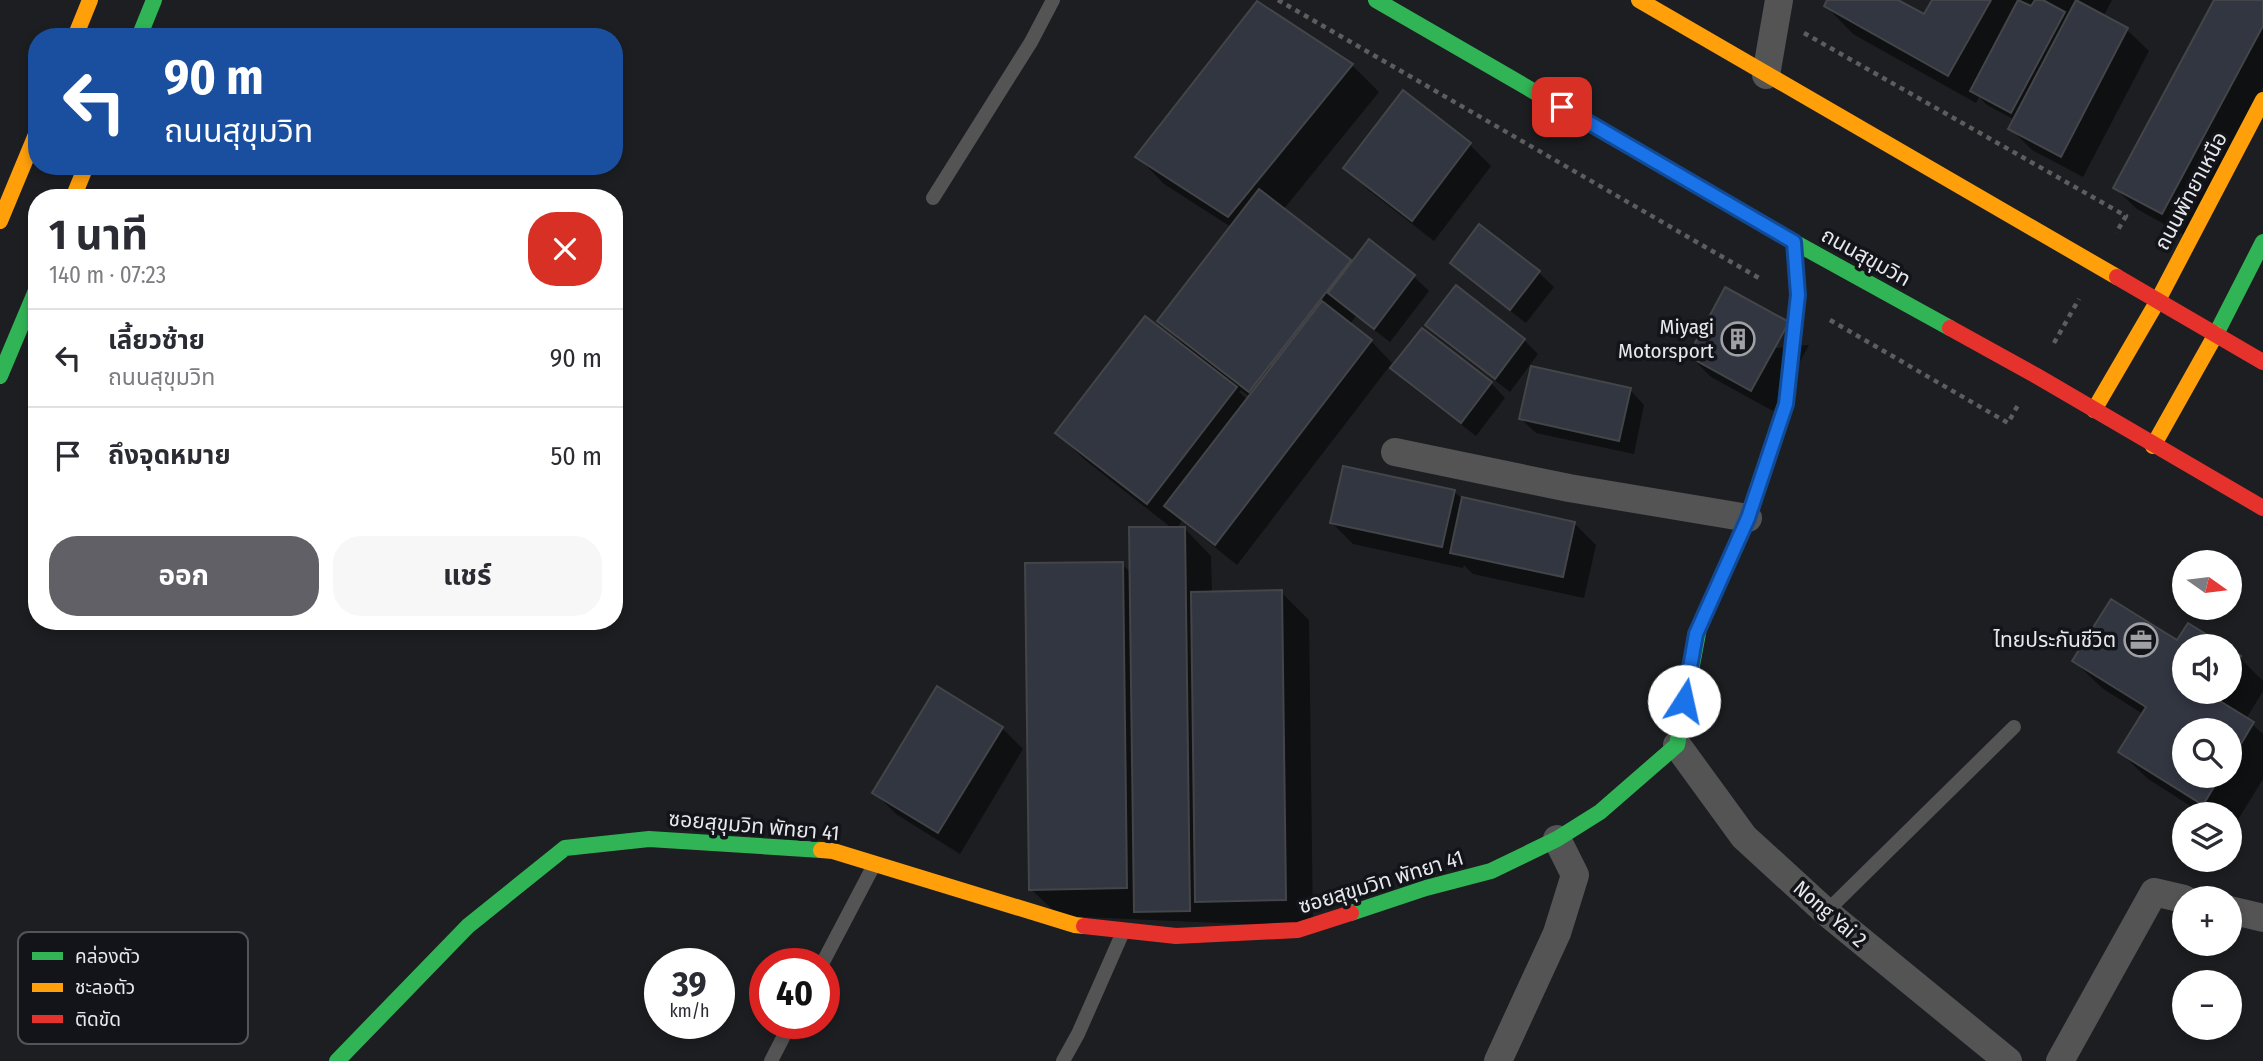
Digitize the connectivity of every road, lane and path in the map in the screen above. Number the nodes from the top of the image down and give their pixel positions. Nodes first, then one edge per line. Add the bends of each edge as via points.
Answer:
1 (90, 0) edge
2 (154, 0) edge
3 (1053, 0) edge
4 (1278, 0) edge
5 (1376, 0) edge
6 (1639, 0) edge
7 (1778, 9) edge
8 (79, 28) edge
9 (143, 28) edge
10 (1766, 75) junction
11 (2263, 100) edge
12 (28, 154) edge
13 (933, 198) dead end
14 (0, 221) edge
15 (1794, 242) junction
16 (2263, 242) edge
17 (2097, 267) junction
18 (1797, 300) junction
19 (2157, 302) junction
20 (28, 309) edge
21 (2216, 334) junction
22 (2263, 362) edge
23 (2035, 375) junction
24 (0, 376) edge
25 (2094, 410) junction
26 (2153, 446) junction
27 (1395, 452) dead end
28 (2263, 508) edge
29 (1748, 518) junction
30 (2014, 727) dead end
31 (1677, 745) junction
32 (1557, 839) junction
33 (874, 864) junction
34 (2172, 896) edge
35 (1826, 912) junction
36 (2242, 913) edge
37 (2263, 918) edge
38 (1124, 931) junction
39 (830, 948) edge
40 (782, 1039) edge
41 (337, 1061) edge
42 (771, 1061) edge
43 (1063, 1061) edge
44 (1498, 1061) edge
45 (2008, 1061) edge
46 (2060, 1061) edge

1 - 8 main road
2 - 9 main road
3 - 13 lane
4 - 18 path
5 - 15 main road, ถนนสุขุมวิท
6 - 10 main road
7 - 10 street
7 - 17 path via 2126,216
10 - 17 main road
11 - 19 main road, ถนนพัทยาเหนือ
12 - 14 main road
15 - 18 main road
15 - 23 main road, ถนนสุขุมวิท
16 - 21 main road
17 - 19 main road
17 - 23 path
18 - 23 path via 2008,423
18 - 29 main road via 1786,404
19 - 21 main road
19 - 25 main road, ถนนพัทยาเหนือ
20 - 24 main road
21 - 22 main road
21 - 26 main road
23 - 25 main road, ถนนสุขุมวิท
25 - 26 main road, ถนนสุขุมวิท
26 - 28 main road, ถนนสุขุมวิท
27 - 29 street
29 - 31 main road via 1696,634
30 - 35 lane
31 - 32 main road, ซอยสุขุมวิท พัทยา 41 via 1600,812
31 - 35 street, Nong Yai 2 via 1744,837
32 - 38 main road, ซอยสุขุมวิท พัทยา 41 via 1491,871 1298,930 1176,936
32 - 44 street via 1575,875 1557,933
33 - 38 main road, ซอยสุขุมวิท พัทยา 41 via 1074,925
33 - 39 lane
33 - 41 main road, ซอยสุขุมวิท พัทยา 41 via 833,851 649,839 565,848 468,926
34 - 46 street via 2154,892
35 - 45 street, Nong Yai 2
36 - 37 street
38 - 43 lane
40 - 42 lane

